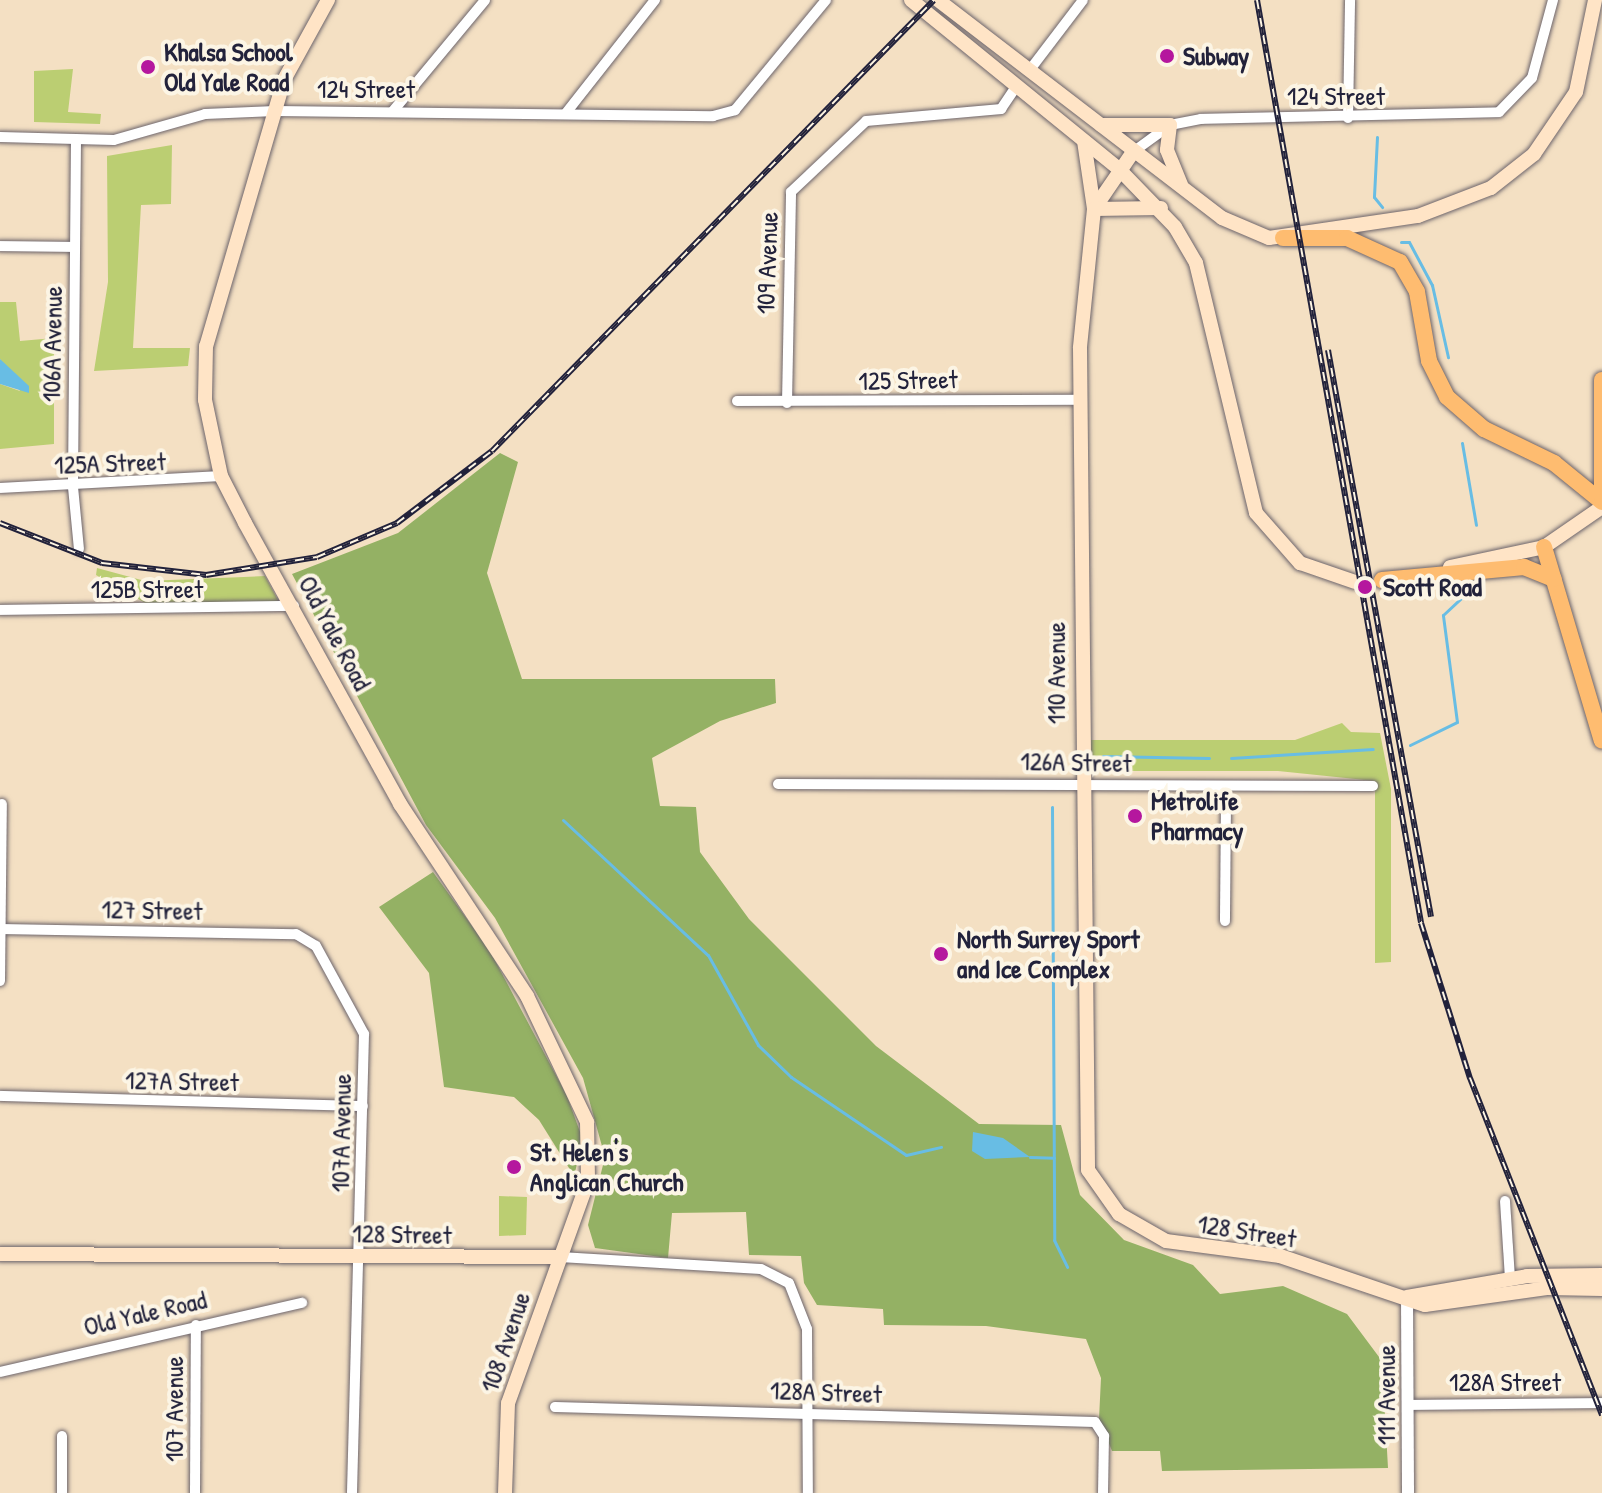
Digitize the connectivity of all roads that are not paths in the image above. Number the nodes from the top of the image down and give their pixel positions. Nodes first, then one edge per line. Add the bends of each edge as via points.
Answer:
1 (328, 0) edge
2 (485, 0) edge
3 (655, 0) edge
4 (826, 0) edge
5 (911, 0) edge
6 (938, 0) edge
7 (1083, 0) edge
8 (1350, 0) edge
9 (1553, 0) edge
10 (1595, 0) edge
11 (1032, 67) junction
12 (1016, 87) junction
13 (275, 111) junction
14 (393, 111) junction
15 (566, 113) junction
16 (1348, 118) junction
17 (1101, 125) junction
18 (1170, 125) junction
19 (0, 137) edge
20 (76, 139) junction
21 (1084, 141) junction
22 (1133, 152) junction
23 (1118, 168) junction
24 (1183, 189) junction
25 (1161, 208) junction
26 (1094, 209) junction
27 (1283, 238) junction
28 (0, 246) edge
29 (75, 247) junction
30 (1602, 380) edge
31 (1080, 400) junction
32 (737, 401) dead end
33 (787, 403) junction
34 (1601, 426) edge
35 (221, 476) junction
36 (73, 487) junction
37 (0, 488) edge
38 (1602, 502) edge
39 (1544, 547) junction
40 (79, 549) dead end
41 (1554, 579) junction
42 (1378, 581) joint
43 (1355, 582) tunnel mouth
44 (294, 606) junction
45 (0, 610) edge
46 (1602, 741) edge
47 (1080, 783) junction
48 (778, 784) dead end
49 (1219, 786) junction
50 (1373, 786) dead end
51 (2, 804) dead end
52 (1225, 921) dead end
53 (1, 929) edge
54 (302, 936) joint
55 (0, 981) edge
56 (0, 1096) edge
57 (363, 1106) junction
58 (1095, 1185) joint
59 (1505, 1201) dead end
60 (0, 1254) edge
61 (560, 1257) junction
62 (360, 1258) junction
63 (1602, 1275) edge
64 (1510, 1279) junction
65 (1602, 1289) edge
66 (1407, 1297) junction
67 (302, 1303) dead end
68 (196, 1325) junction
69 (0, 1372) edge
70 (1602, 1403) edge
71 (1408, 1405) junction
72 (555, 1407) dead end
73 (808, 1414) junction
74 (62, 1436) dead end
75 (62, 1493) edge
76 (195, 1493) edge
77 (352, 1493) edge
78 (505, 1493) edge
79 (808, 1493) edge
80 (1103, 1493) edge
81 (1408, 1493) edge

1 - 13 main road, Old Yale Road via 294,56
2 - 14 street
3 - 15 street
4 - 15 street, 124 Street via 735,110
5 - 12 main road
6 - 11 main road
7 - 11 street
8 - 16 street
9 - 16 street, 124 Street via 1532,78 1509,105 1485,116
10 - 27 main road via 1576,92 1534,154 1491,188 1418,216
11 - 17 main road
12 - 21 main road
12 - 33 street, 109 Avenue via 1001,109 866,121 791,192
13 - 14 street, 124 Street
13 - 20 street, 124 Street via 205,114 138,136
13 - 35 main road, Old Yale Road via 204,356
14 - 15 street, 124 Street
16 - 18 street, 124 Street via 1221,117
17 - 18 main road
17 - 22 main road
18 - 22 street, 124 Street
18 - 24 main road via 1167,150
19 - 20 street, 124 Street
20 - 29 street, 106A Avenue
21 - 23 main road
21 - 26 main road
22 - 23 main road, 110 Avenue
22 - 24 main road
23 - 25 main road
23 - 26 main road, 110 Avenue
24 - 27 main road via 1242,229
25 - 26 main road
25 - 43 main road via 1196,263 1256,513 1300,563
26 - 31 main road, 110 Avenue
27 - 38 main road via 1369,242 1400,262 1417,292 1435,377 1484,429 1554,463
28 - 29 street
29 - 36 street, 106A Avenue
30 - 34 main road
31 - 33 street, 125 Street
31 - 47 main road, 110 Avenue
32 - 33 street, 125 Street
34 - 38 main road
35 - 36 street, 125A Street
35 - 44 main road, Old Yale Road
36 - 37 street, 125A Street
36 - 40 street, 106A Avenue
38 - 39 main road
39 - 41 main road
39 - 42 main road
41 - 42 main road via 1514,567
41 - 46 main road
44 - 45 street, 125B Street
44 - 61 main road, Old Yale Road via 400,804 487,929 579,1097 591,1166
47 - 48 street, 126A Street
47 - 49 street, 126A Street
47 - 58 main road, 110 Avenue via 1084,1153
49 - 50 street, 126A Street
49 - 52 street via 1226,802
51 - 53 street
53 - 54 street, 127 Street
53 - 55 street
54 - 57 street, 107A Avenue via 316,946 364,1034
56 - 57 street, 127A Street
57 - 62 street, 107A Avenue
58 - 66 main road, 128 Street via 1131,1224 1166,1241 1280,1256
59 - 64 street
60 - 62 main road, 128 Street
61 - 62 main road, 128 Street
61 - 73 street, 128 Street via 761,1269 796,1292 806,1318
61 - 78 main road, 108 Avenue via 510,1393
62 - 77 street, 107A Avenue
63 - 64 main road, 128 Street
64 - 66 main road, 128 Street
65 - 66 main road, 128 Street via 1547,1288 1425,1305
66 - 71 street, 111 Avenue
67 - 68 street, Old Yale Road
68 - 69 street, Old Yale Road
68 - 76 street, 107 Avenue
70 - 71 street, 128A Street
71 - 81 street, 111 Avenue
72 - 73 street, 128A Street
73 - 79 street
73 - 80 street, 128A Street via 1095,1422 1104,1436
74 - 75 street

